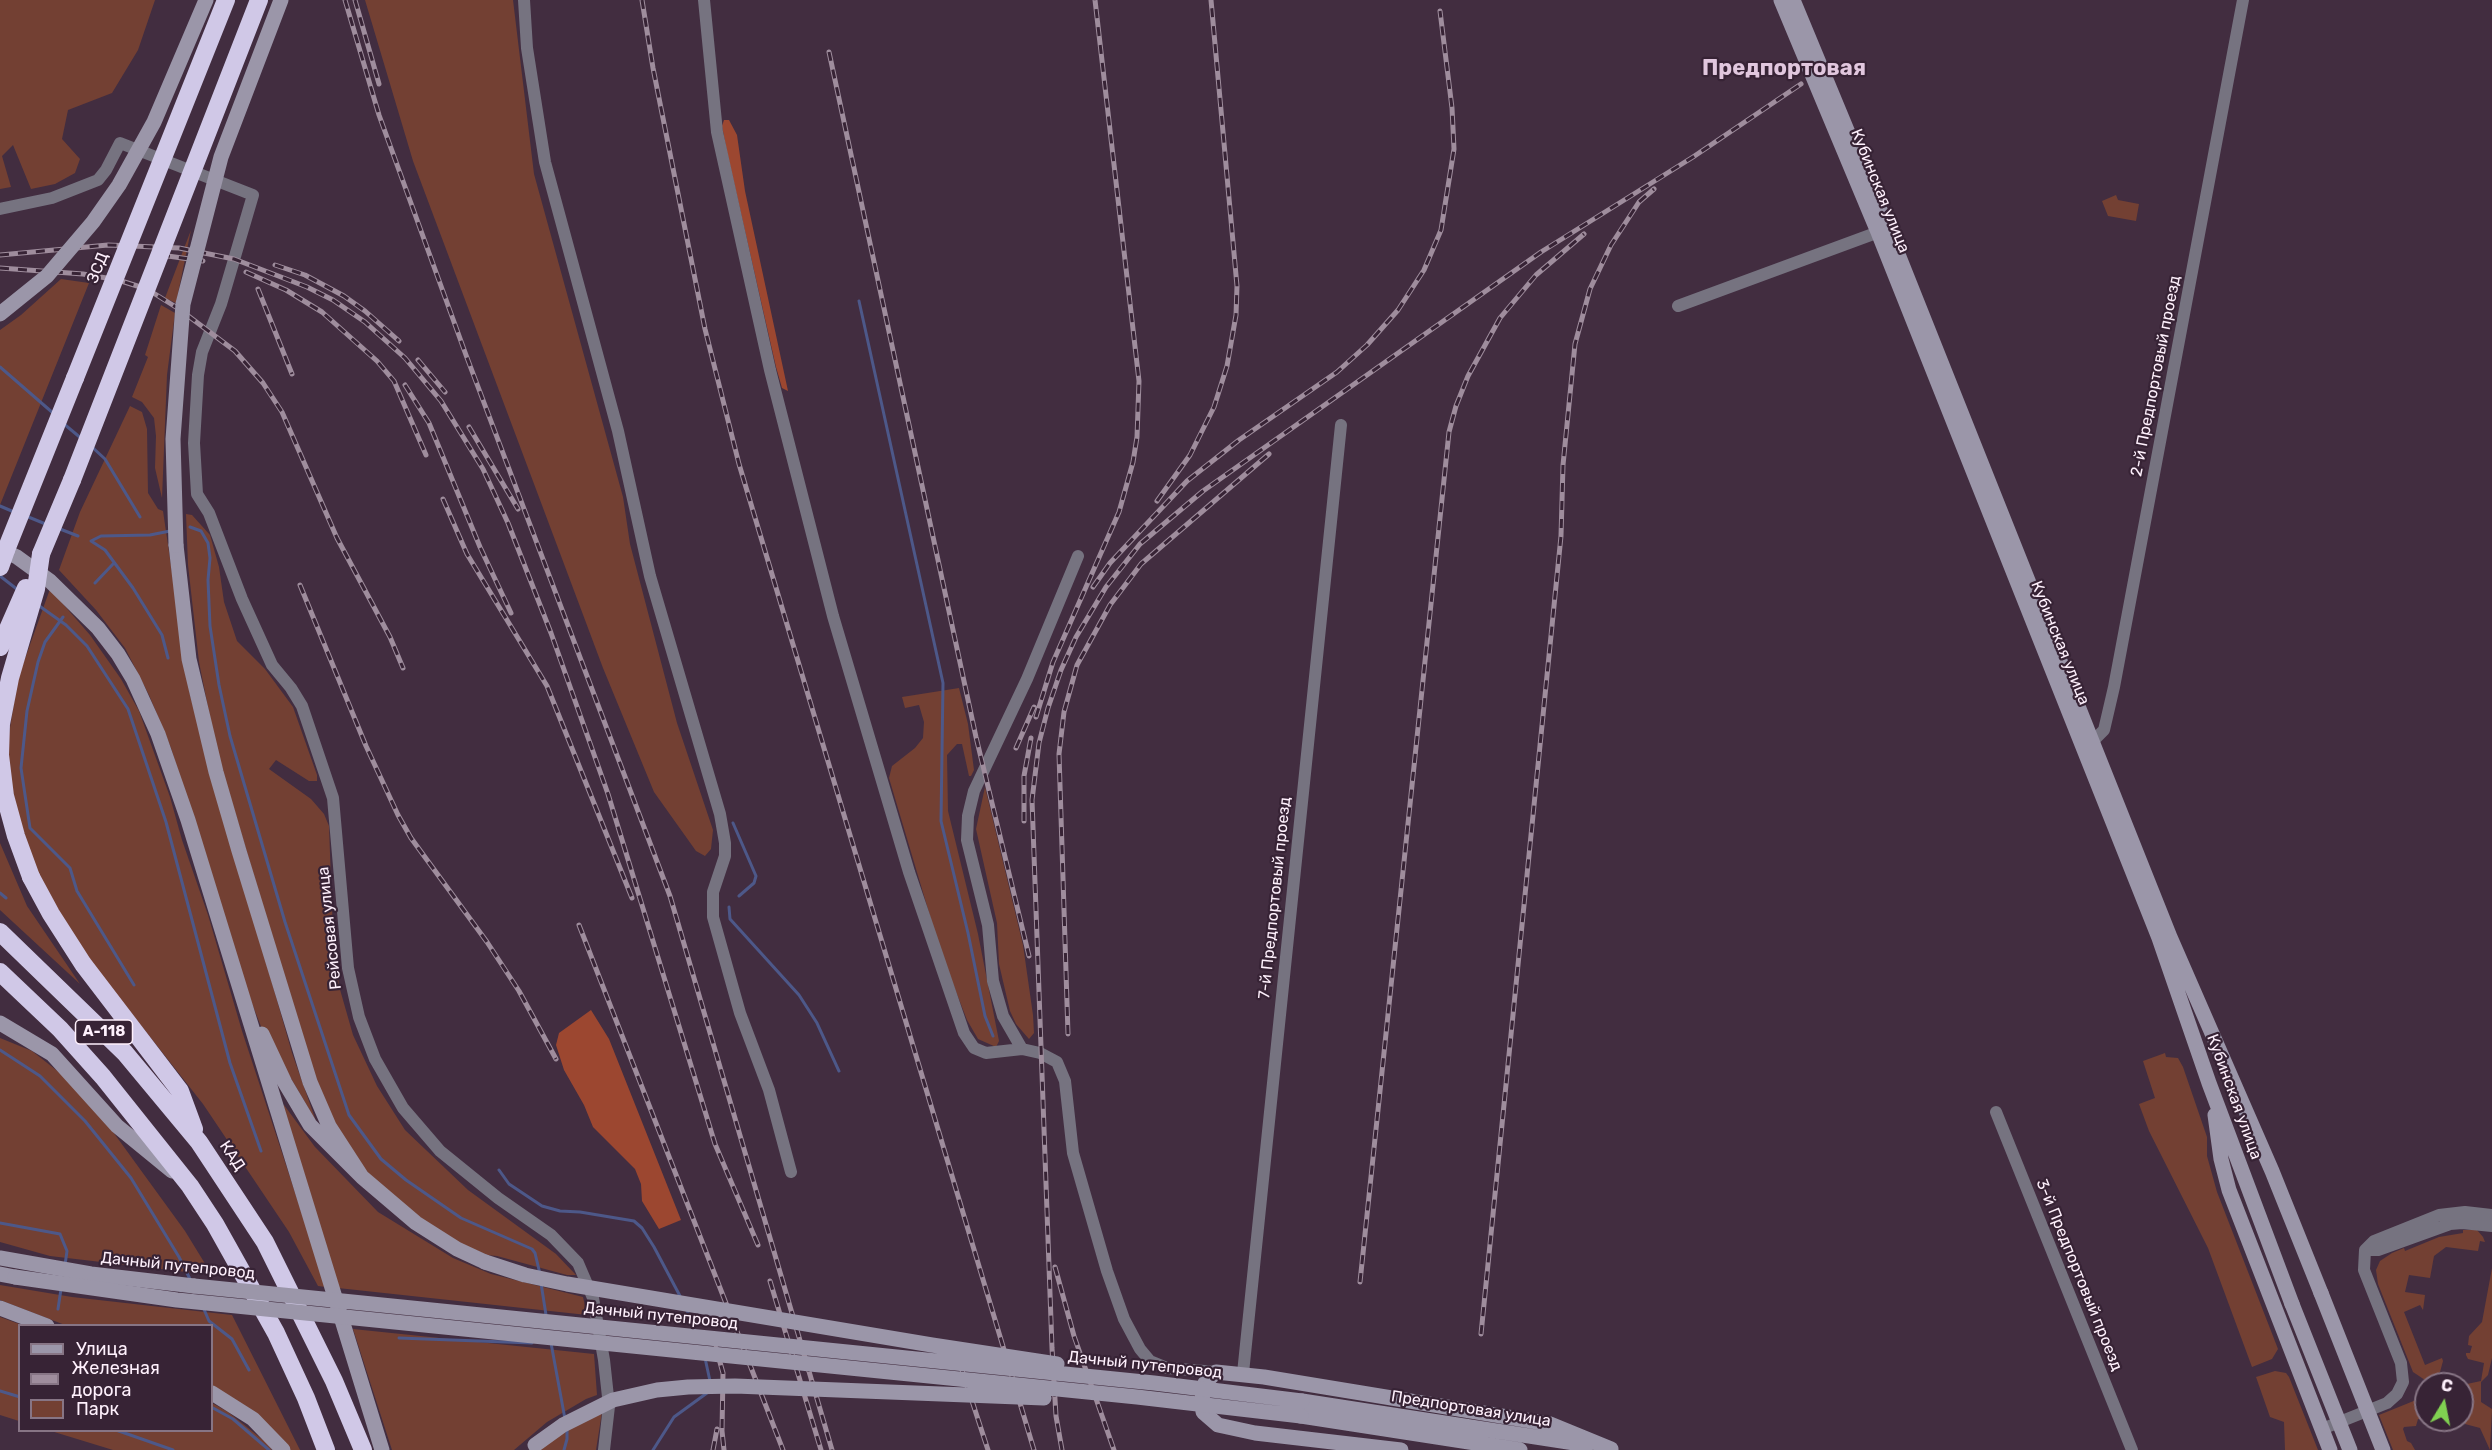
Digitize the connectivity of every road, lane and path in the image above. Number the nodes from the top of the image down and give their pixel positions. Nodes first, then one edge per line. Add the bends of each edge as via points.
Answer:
1 (206, 0) edge
2 (226, 0) edge
3 (259, 0) edge
4 (281, 0) edge
5 (524, 0) edge
6 (704, 0) edge
7 (1781, 0) edge
8 (1793, 0) edge
9 (2243, 0) edge
10 (0, 209) edge
11 (1883, 230) junction
12 (1678, 306) dead end
13 (0, 314) edge
14 (1341, 426) dead end
15 (41, 554) junction
16 (2, 556) edge
17 (1077, 556) dead end
18 (0, 647) edge
19 (2087, 744) junction
20 (0, 932) edge
21 (0, 972) edge
22 (240, 988) junction
23 (0, 1023) edge
24 (1022, 1049) junction
25 (2209, 1083) junction
26 (1996, 1112) dead end
27 (199, 1142) junction
28 (791, 1172) dead end
29 (362, 1178) junction
30 (190, 1186) junction
31 (2492, 1215) edge
32 (2492, 1226) edge
33 (2365, 1250) junction
34 (0, 1253) edge
35 (0, 1258) edge
36 (60, 1269) junction
37 (8, 1276) edge
38 (0, 1308) edge
39 (42, 1324) edge
40 (1216, 1372) junction
41 (1243, 1373) junction
42 (1154, 1383) junction
43 (213, 1394) edge
44 (1137, 1397) junction
45 (1319, 1411) junction
46 (2322, 1429) junction
47 (533, 1448) edge
48 (283, 1450) edge
49 (326, 1450) edge
50 (363, 1450) edge
51 (382, 1450) edge
52 (604, 1450) edge
53 (1401, 1450) edge
54 (1520, 1450) edge
55 (1614, 1450) edge
56 (2132, 1450) edge
57 (2330, 1450) edge
58 (2350, 1450) edge
59 (2383, 1450) edge

1 - 13 main road, bridge via 154,122 119,185 46,276
2 - 16 highway, ЗСД, bridge
3 - 15 highway, bridge
4 - 29 main road, bridge via 221,157 183,304 173,440 176,545 189,659 239,851 310,1082 329,1126
5 - 28 street via 527,48 545,162 618,431 650,576 720,814 725,843 713,892 713,917
6 - 24 street via 717,132 770,370 833,616 909,872 964,1033 974,1048 986,1053
7 - 11 main road, Кубинская улица
8 - 11 main road, Кубинская улица
9 - 19 street, 2-й Предпортовый проезд via 2114,687 2104,730
10 - 52 street, Рейсовая улица via 52,198 98,180 120,142 253,195 221,304 202,352 194,443 198,494 272,665 302,705 333,798 348,968 366,1038 384,1078 432,1143 464,1172 560,1242 578,1263 593,1298 604,1360 609,1406
11 - 12 street
11 - 19 main road, Кубинская улица
14 - 41 street, 7-й Предпортовый проезд
15 - 18 highway, bridge
15 - 27 highway, bridge via 36,589 1,724 5,796 16,837 31,877 83,964 180,1091
16 - 22 main road via 17,557 78,607 118,654 133,679 172,771
17 - 24 street via 1028,679 974,791 968,816 967,840 988,925 993,981 1003,1016
19 - 25 main road, Кубинская улица
19 - 59 main road, Кубинская улица, bridge via 2272,1170
20 - 27 highway, КАД / А-118 via 125,1053
21 - 30 highway, А-118 via 104,1077
22 - 29 main road via 285,1083 310,1125
22 - 51 main road
23 - 30 main road via 51,1054 117,1126
24 - 40 street via 1056,1062 1065,1081 1073,1153 1107,1271 1124,1319 1140,1349 1150,1361 1167,1368
25 - 46 main road via 2229,1190
25 - 58 main road, Кубинская улица, bridge
26 - 56 street, 3-й Предпортовый проезд
27 - 50 highway, КАД / А-118 via 265,1242 334,1381
29 - 42 main road, bridge via 416,1223 457,1249 525,1275 1097,1370
30 - 49 highway, А-118 via 276,1333
31 - 33 street via 2439,1215 2374,1241
32 - 33 street via 2442,1226 2378,1250
33 - 46 street via 2364,1270 2401,1363 2403,1382 2388,1403
34 - 36 main road
35 - 36 main road, Дачный путепровод
36 - 42 main road, Дачный путепровод, bridge via 194,1286
37 - 44 main road, Дачный путепровод, bridge via 188,1301
38 - 39 main road
40 - 41 main road
40 - 53 main road via 1205,1383 1202,1399 1203,1412 1218,1425 1254,1434
41 - 55 main road via 1550,1424
42 - 45 main road, Дачный путепровод, bridge
43 - 48 main road via 253,1419
44 - 45 main road, Дачный путепровод, bridge
44 - 47 main road, bridge via 1109,1402 688,1387 613,1400 571,1420
45 - 54 main road, Предпортовая улица
45 - 55 main road, Предпортовая улица
46 - 57 main road

